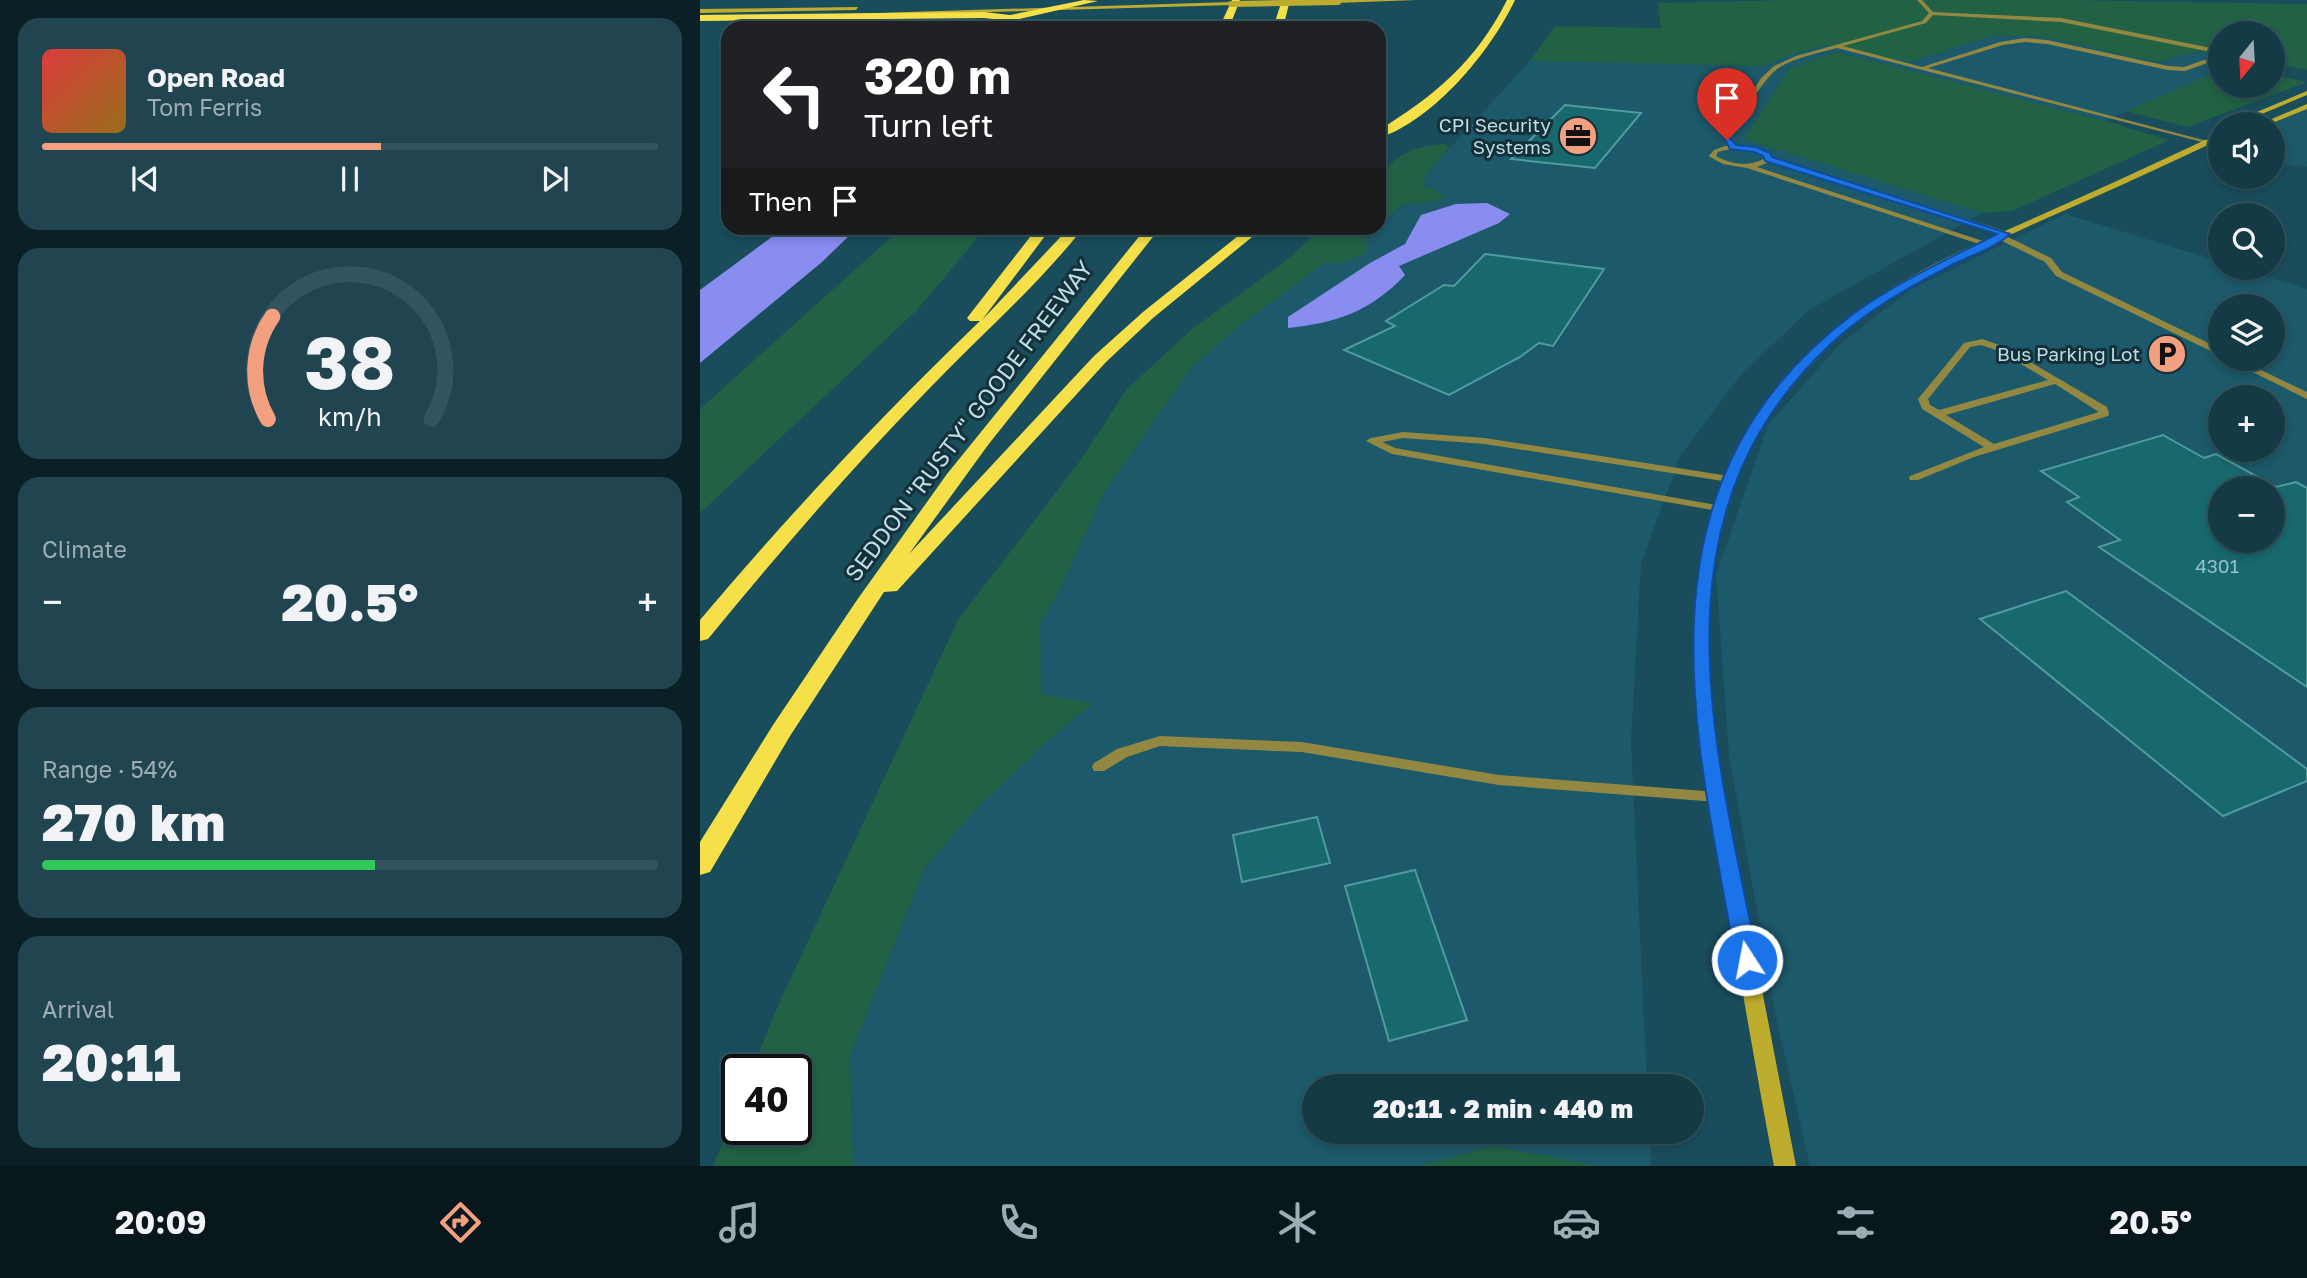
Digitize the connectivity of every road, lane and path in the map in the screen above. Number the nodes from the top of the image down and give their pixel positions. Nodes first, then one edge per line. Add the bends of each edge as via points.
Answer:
1 (1159, 0) edge
2 (1236, 0) edge
3 (1286, 0) edge
4 (1414, 0) edge
5 (1511, 0) edge
6 (1919, 0) edge
7 (1012, 2) edge
8 (1094, 2) edge
9 (1026, 9) junction
10 (1045, 9) junction
11 (1932, 13) junction
12 (700, 15) edge
13 (1010, 18) junction
14 (1012, 21) edge
15 (1227, 21) edge
16 (1280, 21) edge
17 (1836, 46) junction
18 (2208, 51) edge
19 (2208, 59) edge
20 (1925, 67) junction
21 (2307, 93) edge
22 (2307, 106) edge
23 (2261, 112) edge
24 (2285, 115) edge
25 (1386, 130) edge
26 (2208, 137) edge
27 (2208, 141) edge
28 (1733, 147) junction
29 (1768, 159) junction
30 (1748, 166) junction
31 (1880, 194) junction
32 (1859, 202) junction
33 (1039, 235) edge
34 (1069, 235) edge
35 (1147, 235) edge
36 (1247, 235) edge
37 (1997, 238) junction
38 (2208, 348) edge
39 (2256, 371) edge
40 (2056, 381) junction
41 (917, 391) junction
42 (2307, 396) edge
43 (1937, 414) junction
44 (1992, 448) junction
45 (1914, 478) dead end
46 (1729, 480) junction
47 (1718, 508) junction
48 (700, 634) edge
49 (838, 642) junction
50 (1098, 767) dead end
51 (1717, 797) junction
52 (700, 865) edge
53 (1785, 1166) edge

1 - 8 street
2 - 15 highway
3 - 16 highway
4 - 10 street, bridge
5 - 25 highway via 1480,50 1447,86
6 - 11 lane
7 - 8 street
7 - 9 highway
7 - 12 street
8 - 10 highway
9 - 10 street
9 - 12 street
10 - 13 highway
11 - 17 lane via 1917,24
11 - 18 lane via 2061,20
12 - 13 highway
13 - 14 highway
17 - 20 lane
17 - 28 lane via 1771,70 1727,140
19 - 20 lane via 2185,69 2168,68 2048,42 2016,41
20 - 26 lane
21 - 23 street
22 - 24 street
27 - 37 street
28 - 29 lane via 1756,149
28 - 30 lane via 1713,156
29 - 30 lane
29 - 31 lane
30 - 32 lane
31 - 32 lane
31 - 37 lane
32 - 37 lane
33 - 41 highway
34 - 41 highway, SEDDON "RUSTY" GOODE FREEWAY
35 - 49 highway, SEDDON "RUSTY" GOODE FREEWAY via 928,513
36 - 49 highway via 1100,359
37 - 38 lane via 2048,260 2059,274
37 - 46 street via 1901,288 1828,341 1762,416
39 - 42 lane
40 - 43 lane
40 - 43 lane via 2002,349 1982,342 1967,345 1923,399
40 - 44 lane via 2103,409 2104,414
41 - 48 highway, SEDDON "RUSTY" GOODE FREEWAY via 756,566
43 - 44 lane
44 - 45 lane
46 - 47 street
46 - 47 lane via 1485,440 1403,435 1371,440 1392,451
47 - 51 street via 1701,611 1702,677
49 - 52 highway, SEDDON "RUSTY" GOODE FREEWAY
50 - 51 lane via 1122,753 1160,741 1302,747 1499,780
51 - 53 street

